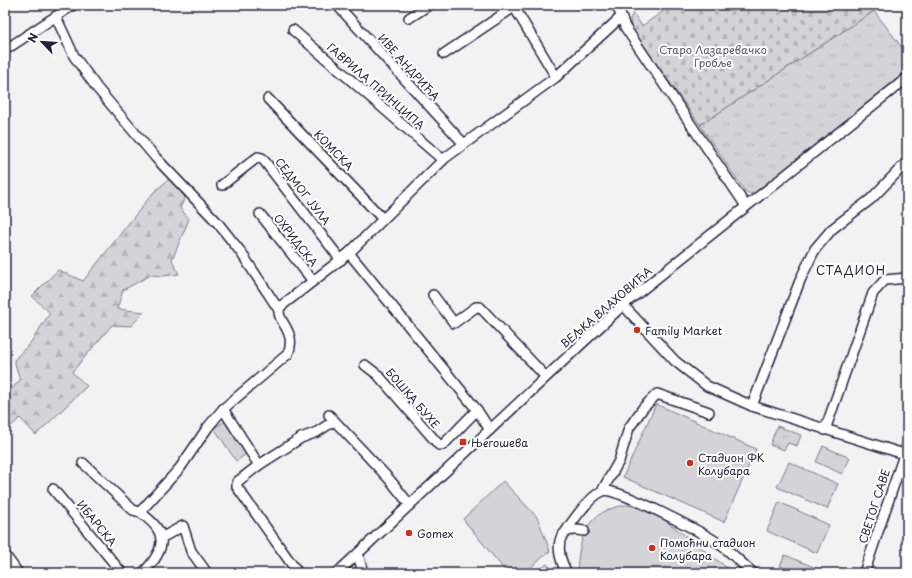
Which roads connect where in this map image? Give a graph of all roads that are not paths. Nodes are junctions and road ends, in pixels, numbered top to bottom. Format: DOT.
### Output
graph roads {
  1 [pos="73,5"];
  2 [pos="337,5"];
  3 [pos="429,5"];
  4 [pos="617,5"];
  5 [pos="514,6"];
  6 [pos="63,9"];
  7 [pos="56,17"];
  8 [pos="621,17"];
  9 [pos="409,18"];
  10 [pos="294,30"];
  11 [pos="5,50"];
  12 [pos="444,54"];
  13 [pos="556,77"];
  14 [pos="907,78"];
  15 [pos="268,98"];
  16 [pos="464,144"];
  17 [pos="443,160"];
  18 [pos="907,162"];
  19 [pos="222,186"];
  20 [pos="746,206"];
  21 [pos="260,214"];
  22 [pos="382,218"];
  23 [pos="349,253"];
  24 [pos="341,260"];
  25 [pos="907,278"];
  26 [pos="313,281"];
  27 [pos="433,295"];
  28 [pos="623,305"];
  29 [pos="279,310"];
  30 [pos="365,365"];
  31 [pos="545,376"];
  32 [pos="752,406"];
  33 [pos="223,409"];
  34 [pos="477,410"];
  35 [pos="709,412"];
  36 [pos="490,430"];
  37 [pos="825,430"];
  38 [pos="906,452"];
  39 [pos="83,463"];
  40 [pos="259,466"];
  41 [pos="53,489"];
  42 [pos="602,491"];
  43 [pos="410,505"];
  44 [pos="140,512"];
  45 [pos="584,531"];
  46 [pos="564,534"];
  47 [pos="161,538"];
  48 [pos="358,554"];
  49 [pos="5,555"];
  50 [pos="18,573"];
  51 [pos="122,573"];
  52 [pos="142,573"];
  53 [pos="207,573"];
  54 [pos="298,573"];
  55 [pos="337,573"];
  56 [pos="364,573"];
  57 [pos="567,573"];
  58 [pos="753,573"];
  59 [pos="864,573"];
  1 -- 6 [label="street"];
  2 -- 16 [label="street, ИВЕ АНДРИЋА"];
  3 -- 9 [label="street"];
  4 -- 8 [label="street"];
  5 -- 12 [label="street"];
  5 -- 13 [label="street"];
  6 -- 7 [label="street"];
  7 -- 11 [label="street"];
  7 -- 29 [label="street"];
  8 -- 13 [label="street"];
  8 -- 20 [label="street"];
  10 -- 17 [label="street, ГАВРИЛА ПРИНЦИПА"];
  13 -- 16 [label="street"];
  14 -- 20 [label="street, ВЕЉКА ВЛАХОВИЋА"];
  15 -- 22 [label="street, КОМСКА"];
  16 -- 17 [label="street"];
  17 -- 22 [label="street"];
  18 -- 32 [label="street"];
  19 -- 24 [label="street, СЕДМОГ ЈУЛА"];
  20 -- 28 [label="street, ВЕЉКА ВЛАХОВИЋА"];
  21 -- 26 [label="street, ОХРИДСКА"];
  22 -- 23 [label="street"];
  23 -- 24 [label="street"];
  23 -- 34 [label="street"];
  24 -- 26 [label="street"];
  25 -- 37 [label="street"];
  26 -- 29 [label="street"];
  27 -- 31 [label="street"];
  28 -- 31 [label="street, ВЕЉКА ВЛАХОВИЋА"];
  28 -- 32 [label="street"];
  29 -- 33 [label="street"];
  30 -- 34 [label="street, БОШКА БУХЕ"];
  31 -- 36 [label="street, ВЕЉКА ВЛАХОВИЋА"];
  32 -- 37 [label="street"];
  33 -- 40 [label="street"];
  33 -- 44 [label="street"];
  34 -- 36 [label="street"];
  35 -- 42 [label="street"];
  36 -- 43 [label="street, ВЕЉКА ВЛАХОВИЋА"];
  37 -- 38 [label="street"];
  38 -- 59 [label="street, СВЕТОГ САВЕ"];
  39 -- 44 [label="street"];
  40 -- 43 [label="street"];
  40 -- 54 [label="street"];
  41 -- 51 [label="street, ИБАРСКА"];
  42 -- 46 [label="street"];
  42 -- 58 [label="street"];
  43 -- 48 [label="street, ВЕЉКА ВЛАХОВИЋА"];
  44 -- 47 [label="street"];
  45 -- 46 [label="street"];
  46 -- 57 [label="street"];
  47 -- 52 [label="street"];
  47 -- 53 [label="street"];
  48 -- 55 [label="street, ВЕЉКА ВЛАХОВИЋА"];
  48 -- 56 [label="street"];
  49 -- 50 [label="street"];
}
